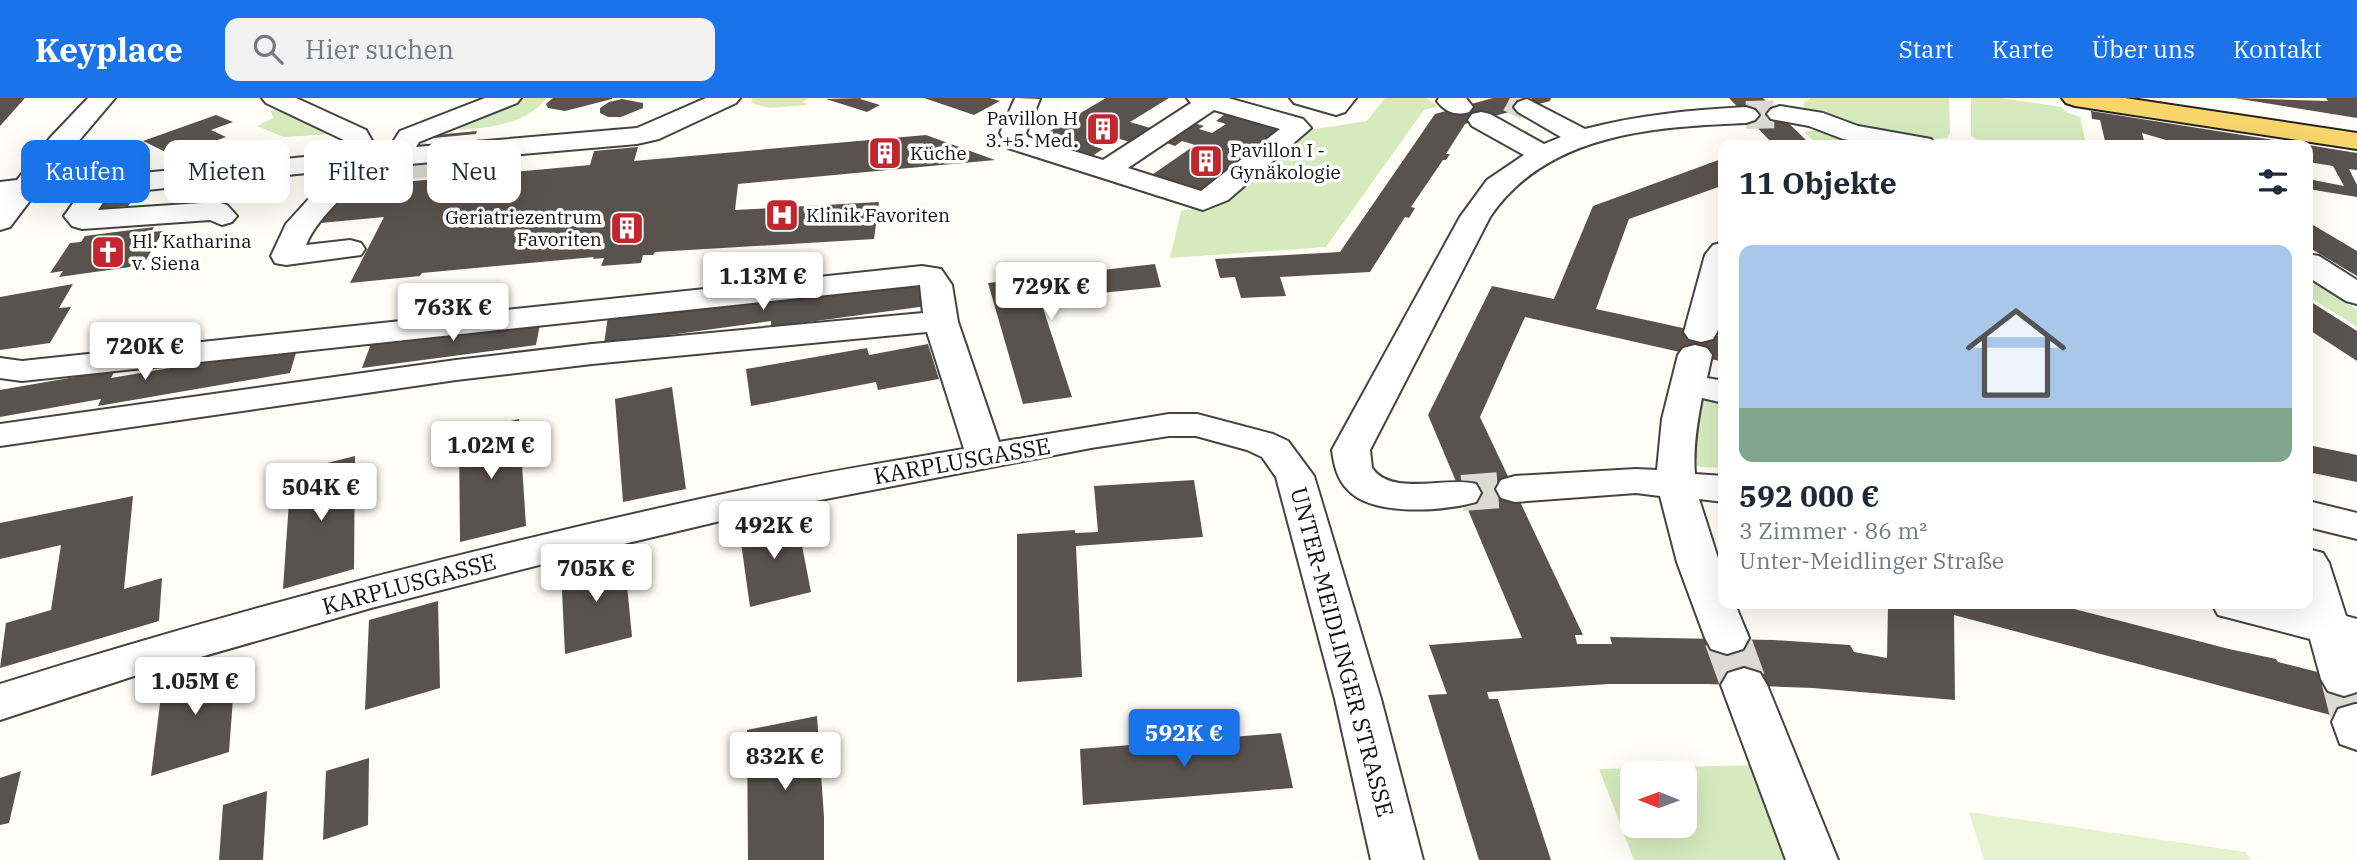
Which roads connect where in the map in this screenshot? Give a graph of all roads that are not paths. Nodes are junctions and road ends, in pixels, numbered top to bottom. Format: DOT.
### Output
graph roads {
  1 [pos="102,98"];
  2 [pos="275,98"];
  3 [pos="508,98"];
  4 [pos="686,98"];
  5 [pos="727,98"];
  6 [pos="1056,98"];
  7 [pos="1303,98"];
  8 [pos="1343,98"];
  9 [pos="2075,98"];
  10 [pos="2165,98"];
  11 [pos="1025,99"];
  12 [pos="1205,100"];
  13 [pos="1527,107"];
  14 [pos="1465,108"];
  15 [pos="1780,114"];
  16 [pos="1746,115"];
  17 [pos="2357,125"];
  18 [pos="1580,137"];
  19 [pos="63,140"];
  20 [pos="354,140"];
  21 [pos="408,140"];
  22 [pos="1893,140"];
  23 [pos="2357,141"];
  24 [pos="413,142"];
  25 [pos="413,153"];
  26 [pos="1542,154"];
  27 [pos="304,162"];
  28 [pos="304,162"];
  29 [pos="1105,171"];
  30 [pos="150,176"];
  31 [pos="150,176"];
  32 [pos="21,190"];
  33 [pos="88,203"];
  34 [pos="322,203"];
  35 [pos="222,216"];
  36 [pos="0,221"];
  37 [pos="350,249"];
  38 [pos="1718,263"];
  39 [pos="2313,266"];
  40 [pos="2357,293"];
  41 [pos="941,321"];
  42 [pos="1694,357"];
  43 [pos="0,368"];
  44 [pos="1718,385"];
  45 [pos="0,435"];
  46 [pos="1275,449"];
  47 [pos="984,456"];
  48 [pos="1678,484"];
  49 [pos="1718,488"];
  50 [pos="1514,489"];
  51 [pos="1462,493"];
  52 [pos="2313,515"];
  53 [pos="2357,526"];
  54 [pos="2313,573"];
  55 [pos="2253,609"];
  56 [pos="2342,631"];
  57 [pos="1727,638"];
  58 [pos="1744,685"];
  59 [pos="0,702"];
  60 [pos="2352,710"];
  61 [pos="1397,860"];
  62 [pos="1812,860"];
  1 -- 19 [label="street"];
  2 -- 20 [label="street"];
  3 -- 21 [label="street"];
  4 -- 24 [label="street"];
  5 -- 25 [label="street"];
  6 -- 11 [label="street"];
  7 -- 8 [label="street"];
  9 -- 23 [label="main road"];
  10 -- 17 [label="main road"];
  11 -- 29 [label="street"];
  12 -- 29 [label="street"];
  12 -- 29 [label="street"];
  13 -- 18 [label="street"];
  14 -- 26 [label="street"];
  15 -- 22 [label="street"];
  16 -- 18 [label="street"];
  18 -- 26 [label="street"];
  26 -- 51 [label="street"];
  27 -- 30 [label="street"];
  28 -- 31 [label="street"];
  32 -- 36 [label="street"];
  33 -- 35 [label="street"];
  34 -- 37 [label="street"];
  38 -- 42 [label="street"];
  39 -- 40 [label="street"];
  41 -- 43 [label="street"];
  41 -- 45 [label="street"];
  41 -- 47 [label="street"];
  42 -- 44 [label="street"];
  42 -- 48 [label="street"];
  46 -- 47 [label="street, KARPLUSGASSE"];
  46 -- 61 [label="street, UNTER-MEIDLINGER STRASSE"];
  47 -- 59 [label="street, KARPLUSGASSE"];
  48 -- 49 [label="street"];
  48 -- 50 [label="street"];
  48 -- 57 [label="street"];
  52 -- 53 [label="street"];
  54 -- 56 [label="street"];
  55 -- 56 [label="street"];
  56 -- 60 [label="street"];
  58 -- 62 [label="street"];
}
